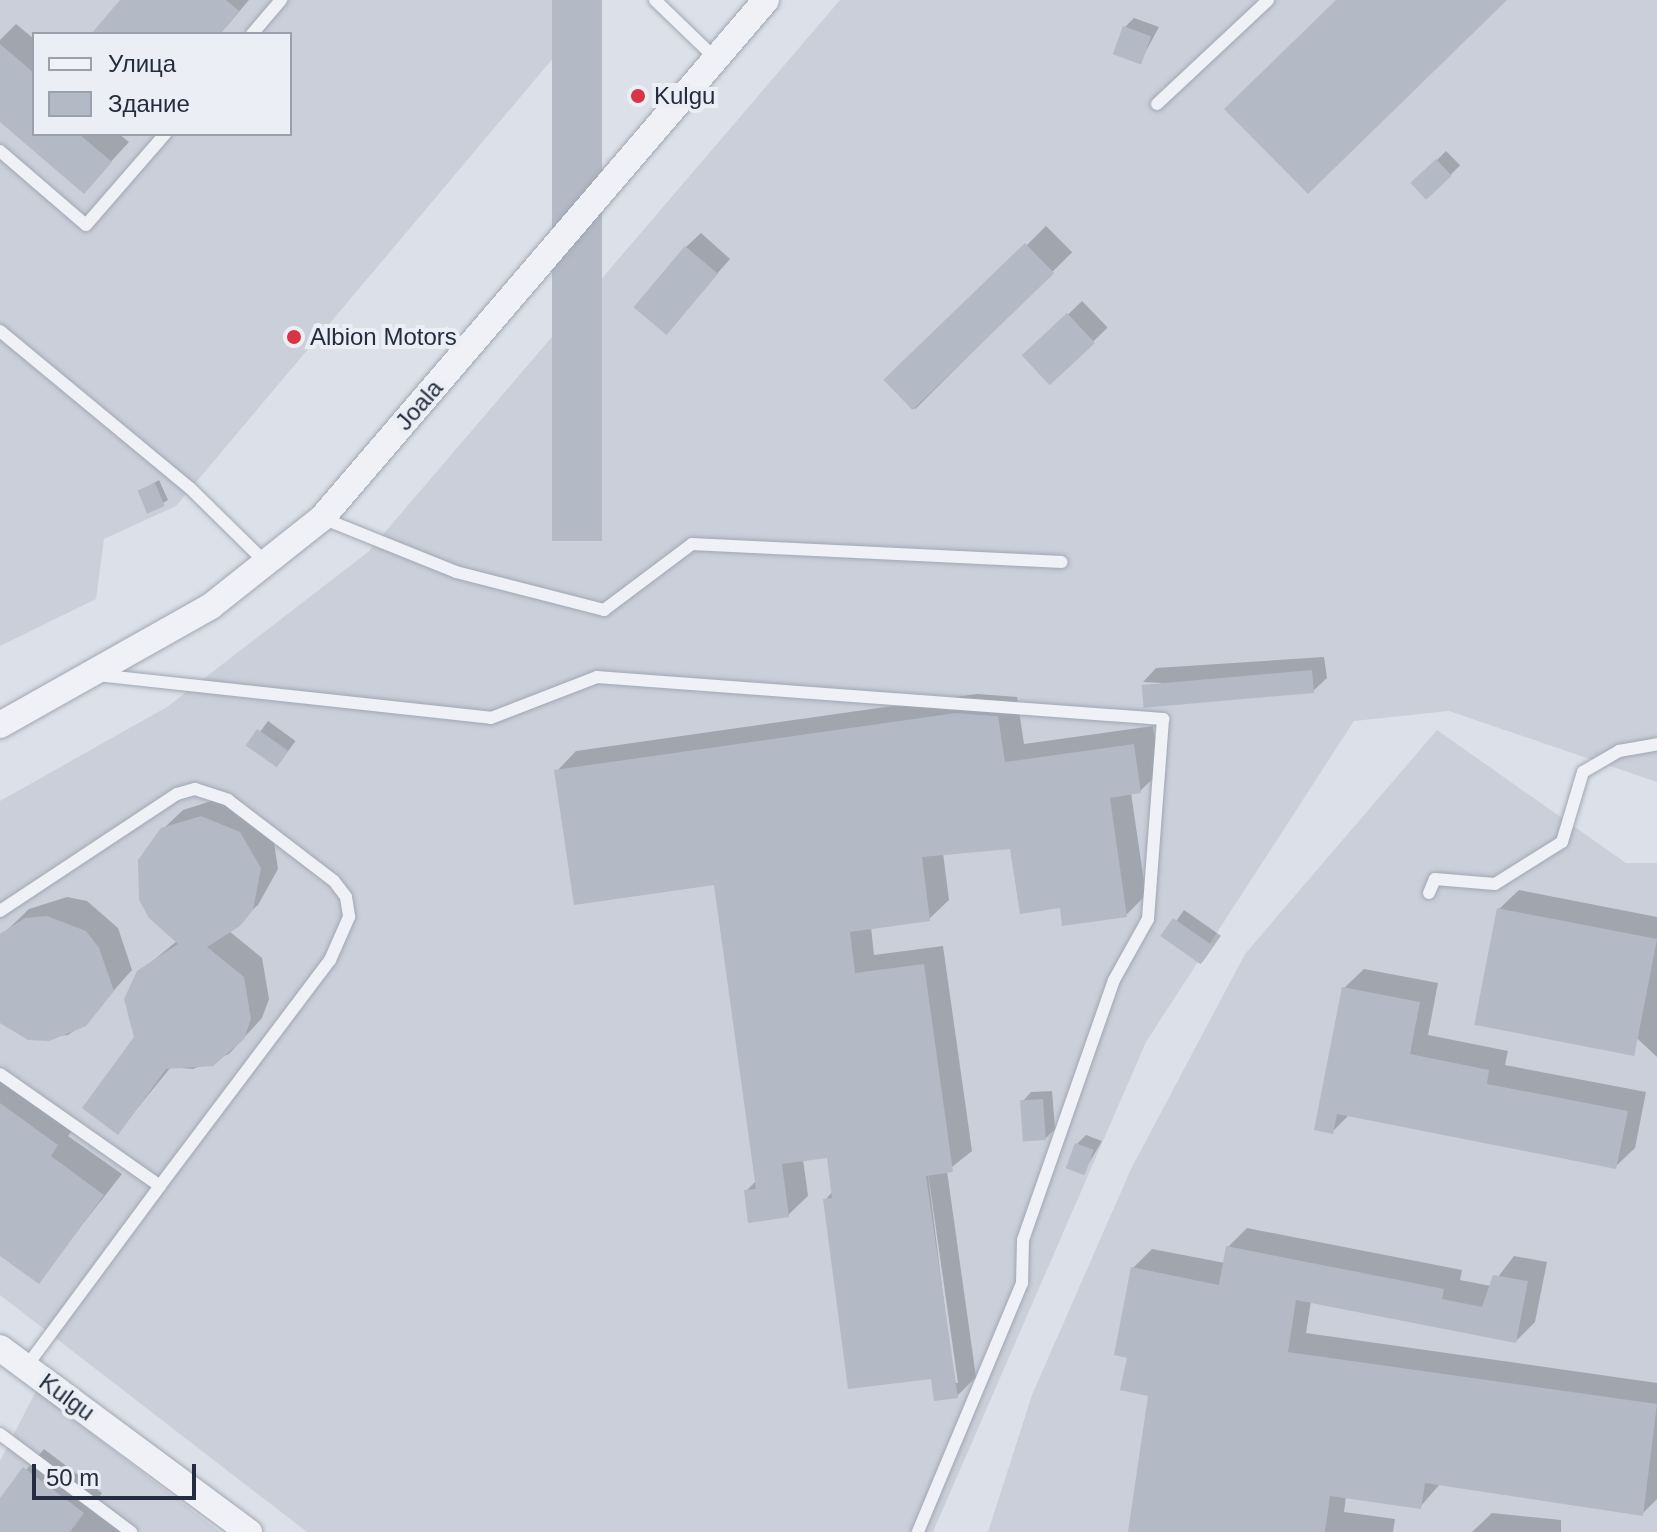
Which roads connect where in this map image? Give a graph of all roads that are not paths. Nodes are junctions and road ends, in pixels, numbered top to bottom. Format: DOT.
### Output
graph roads {
  1 [pos="281,0"];
  2 [pos="655,0"];
  3 [pos="766,0"];
  4 [pos="1268,0"];
  5 [pos="254,32"];
  6 [pos="716,59"];
  7 [pos="1157,104"];
  8 [pos="163,136"];
  9 [pos="0,151"];
  10 [pos="0,331"];
  11 [pos="322,518"];
  12 [pos="1062,562"];
  13 [pos="266,563"];
  14 [pos="92,674"];
  15 [pos="0,725"];
  16 [pos="1657,744"];
  17 [pos="1429,893"];
  18 [pos="0,911"];
  19 [pos="0,1074"];
  20 [pos="160,1186"];
  21 [pos="0,1350"];
  22 [pos="26,1367"];
  23 [pos="0,1434"];
  24 [pos="131,1532"];
  25 [pos="249,1532"];
  26 [pos="918,1532"];
  1 -- 5 [label="lane"];
  2 -- 6 [label="lane"];
  3 -- 6 [label="street, Joala"];
  4 -- 7 [label="lane"];
  6 -- 11 [label="street, Joala"];
  8 -- 9 [label="lane"];
  10 -- 13 [label="lane"];
  11 -- 12 [label="lane"];
  11 -- 13 [label="street, Joala"];
  13 -- 14 [label="street, Joala"];
  14 -- 15 [label="street, Joala"];
  14 -- 26 [label="lane"];
  16 -- 17 [label="lane"];
  18 -- 20 [label="lane"];
  19 -- 20 [label="lane"];
  20 -- 22 [label="lane"];
  21 -- 22 [label="street, Kulgu"];
  22 -- 25 [label="street, Kulgu"];
  23 -- 24 [label="lane"];
}
